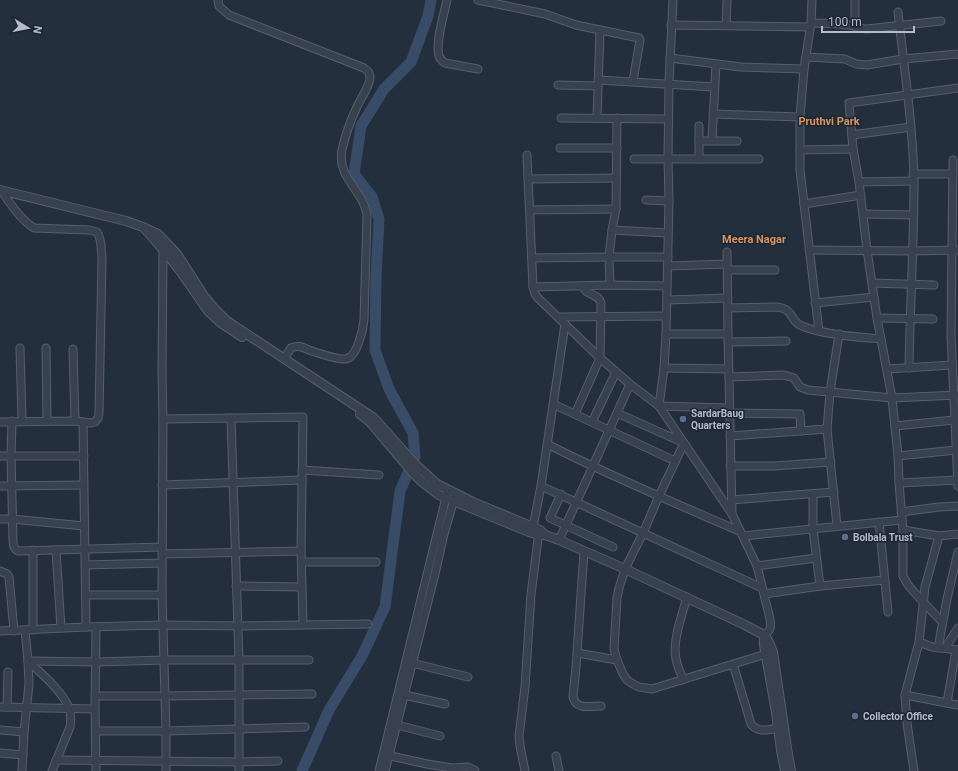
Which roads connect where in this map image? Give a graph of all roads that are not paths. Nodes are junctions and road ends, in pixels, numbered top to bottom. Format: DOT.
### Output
graph roads {
  1 [pos="218,0"];
  2 [pos="447,0"];
  3 [pos="478,0"];
  4 [pos="673,0"];
  5 [pos="727,0"];
  6 [pos="812,0"];
  7 [pos="855,0"];
  8 [pos="898,12"];
  9 [pos="941,21"];
  10 [pos="672,25"];
  11 [pos="726,25"];
  12 [pos="810,25"];
  13 [pos="855,26"];
  14 [pos="900,26"];
  15 [pos="600,30"];
  16 [pos="958,54"];
  17 [pos="806,57"];
  18 [pos="670,58"];
  19 [pos="903,59"];
  20 [pos="716,64"];
  21 [pos="478,69"];
  22 [pos="804,69"];
  23 [pos="633,81"];
  24 [pos="598,83"];
  25 [pos="668,83"];
  26 [pos="558,85"];
  27 [pos="714,87"];
  28 [pos="958,88"];
  29 [pos="907,94"];
  30 [pos="713,114"];
  31 [pos="800,117"];
  32 [pos="561,118"];
  33 [pos="597,118"];
  34 [pos="617,118"];
  35 [pos="668,119"];
  36 [pos="700,126"];
  37 [pos="911,128"];
  38 [pos="852,135"];
  39 [pos="699,141"];
  40 [pos="712,141"];
  41 [pos="737,141"];
  42 [pos="560,148"];
  43 [pos="617,148"];
  44 [pos="853,149"];
  45 [pos="800,150"];
  46 [pos="527,156"];
  47 [pos="634,159"];
  48 [pos="668,159"];
  49 [pos="700,159"];
  50 [pos="759,159"];
  51 [pos="953,160"];
  52 [pos="953,174"];
  53 [pos="616,178"];
  54 [pos="914,178"];
  55 [pos="528,179"];
  56 [pos="859,182"];
  57 [pos="955,189"];
  58 [pos="1,191"];
  59 [pos="861,195"];
  60 [pos="646,200"];
  61 [pos="669,201"];
  62 [pos="804,204"];
  63 [pos="616,209"];
  64 [pos="530,210"];
  65 [pos="863,214"];
  66 [pos="913,215"];
  67 [pos="955,219"];
  68 [pos="143,227"];
  69 [pos="612,230"];
  70 [pos="668,233"];
  71 [pos="163,250"];
  72 [pos="809,250"];
  73 [pos="868,250"];
  74 [pos="955,250"];
  75 [pos="913,251"];
  76 [pos="728,252"];
  77 [pos="609,257"];
  78 [pos="668,257"];
  79 [pos="532,258"];
  80 [pos="668,266"];
  81 [pos="728,267"];
  82 [pos="775,270"];
  83 [pos="872,283"];
  84 [pos="610,285"];
  85 [pos="911,285"];
  86 [pos="581,286"];
  87 [pos="667,286"];
  88 [pos="934,286"];
  89 [pos="534,287"];
  90 [pos="955,293"];
  91 [pos="728,298"];
  92 [pos="874,298"];
  93 [pos="667,300"];
  94 [pos="815,303"];
  95 [pos="728,308"];
  96 [pos="601,316"];
  97 [pos="666,316"];
  98 [pos="558,317"];
  99 [pos="877,318"];
  100 [pos="910,318"];
  101 [pos="933,319"];
  102 [pos="221,320"];
  103 [pos="955,323"];
  104 [pos="565,324"];
  105 [pos="819,331"];
  106 [pos="666,334"];
  107 [pos="839,334"];
  108 [pos="728,338"];
  109 [pos="881,339"];
  110 [pos="786,341"];
  111 [pos="20,348"];
  112 [pos="46,348"];
  113 [pos="73,349"];
  114 [pos="600,358"];
  115 [pos="284,359"];
  116 [pos="952,365"];
  117 [pos="664,368"];
  118 [pos="909,368"];
  119 [pos="728,369"];
  120 [pos="887,369"];
  121 [pos="616,372"];
  122 [pos="729,377"];
  123 [pos="630,384"];
  124 [pos="830,392"];
  125 [pos="956,395"];
  126 [pos="892,398"];
  127 [pos="553,404"];
  128 [pos="659,406"];
  129 [pos="729,410"];
  130 [pos="617,413"];
  131 [pos="575,414"];
  132 [pos="231,418"];
  133 [pos="163,419"];
  134 [pos="954,420"];
  135 [pos="12,421"];
  136 [pos="22,421"];
  137 [pos="47,421"];
  138 [pos="75,421"];
  139 [pos="0,422"];
  140 [pos="83,422"];
  141 [pos="592,422"];
  142 [pos="895,426"];
  143 [pos="380,429"];
  144 [pos="827,429"];
  145 [pos="610,430"];
  146 [pos="801,431"];
  147 [pos="730,436"];
  148 [pos="389,440"];
  149 [pos="684,443"];
  150 [pos="547,444"];
  151 [pos="956,450"];
  152 [pos="0,456"];
  153 [pos="11,456"];
  154 [pos="84,456"];
  155 [pos="898,456"];
  156 [pos="675,461"];
  157 [pos="831,462"];
  158 [pos="594,466"];
  159 [pos="730,466"];
  160 [pos="302,470"];
  161 [pos="379,475"];
  162 [pos="302,480"];
  163 [pos="958,480"];
  164 [pos="233,483"];
  165 [pos="899,483"];
  166 [pos="83,485"];
  167 [pos="162,485"];
  168 [pos="0,486"];
  169 [pos="12,486"];
  170 [pos="541,486"];
  171 [pos="958,486"];
  172 [pos="834,492"];
  173 [pos="561,494"];
  174 [pos="813,494"];
  175 [pos="451,496"];
  176 [pos="659,496"];
  177 [pos="731,500"];
  178 [pos="577,502"];
  179 [pos="958,506"];
  180 [pos="732,514"];
  181 [pos="901,516"];
  182 [pos="0,519"];
  183 [pos="12,519"];
  184 [pos="879,522"];
  185 [pos="84,526"];
  186 [pos="566,526"];
  187 [pos="837,526"];
  188 [pos="813,529"];
  189 [pos="903,530"];
  190 [pos="539,532"];
  191 [pos="643,533"];
  192 [pos="741,533"];
  193 [pos="958,534"];
  194 [pos="939,536"];
  195 [pos="559,540"];
  196 [pos="613,547"];
  197 [pos="84,549"];
  198 [pos="33,550"];
  199 [pos="56,550"];
  200 [pos="162,550"];
  201 [pos="301,550"];
  202 [pos="584,551"];
  203 [pos="236,552"];
  204 [pos="958,552"];
  205 [pos="816,558"];
  206 [pos="302,562"];
  207 [pos="376,562"];
  208 [pos="162,563"];
  209 [pos="85,565"];
  210 [pos="757,566"];
  211 [pos="625,569"];
  212 [pos="0,571"];
  213 [pos="885,580"];
  214 [pos="954,585"];
  215 [pos="236,586"];
  216 [pos="820,586"];
  217 [pos="302,587"];
  218 [pos="763,591"];
  219 [pos="86,594"];
  220 [pos="162,595"];
  221 [pos="687,597"];
  222 [pos="924,603"];
  223 [pos="888,612"];
  224 [pos="942,622"];
  225 [pos="368,624"];
  226 [pos="162,625"];
  227 [pos="303,625"];
  228 [pos="238,626"];
  229 [pos="86,627"];
  230 [pos="96,627"];
  231 [pos="61,628"];
  232 [pos="958,628"];
  233 [pos="25,630"];
  234 [pos="33,630"];
  235 [pos="0,631"];
  236 [pos="14,631"];
  237 [pos="764,635"];
  238 [pos="919,642"];
  239 [pos="941,648"];
  240 [pos="957,650"];
  241 [pos="577,653"];
  242 [pos="766,654"];
  243 [pos="164,660"];
  244 [pos="239,660"];
  245 [pos="309,660"];
  246 [pos="617,660"];
  247 [pos="28,661"];
  248 [pos="96,662"];
  249 [pos="409,663"];
  250 [pos="733,664"];
  251 [pos="8,672"];
  252 [pos="955,676"];
  253 [pos="468,677"];
  254 [pos="683,680"];
  255 [pos="312,694"];
  256 [pos="401,694"];
  257 [pos="238,695"];
  258 [pos="905,695"];
  259 [pos="95,696"];
  260 [pos="165,696"];
  261 [pos="947,703"];
  262 [pos="445,704"];
  263 [pos="958,705"];
  264 [pos="600,706"];
  265 [pos="4,707"];
  266 [pos="27,707"];
  267 [pos="69,708"];
  268 [pos="95,709"];
  269 [pos="394,724"];
  270 [pos="305,727"];
  271 [pos="778,728"];
  272 [pos="238,729"];
  273 [pos="0,730"];
  274 [pos="96,731"];
  275 [pos="166,731"];
  276 [pos="24,732"];
  277 [pos="440,736"];
  278 [pos="0,754"];
  279 [pos="386,755"];
  280 [pos="23,756"];
  281 [pos="556,756"];
  282 [pos="56,760"];
  283 [pos="96,761"];
  284 [pos="166,762"];
  285 [pos="239,762"];
  286 [pos="278,762"];
  287 [pos="22,771"];
  288 [pos="52,771"];
  289 [pos="96,771"];
  290 [pos="166,771"];
  291 [pos="239,771"];
  292 [pos="379,771"];
  293 [pos="385,771"];
  294 [pos="475,771"];
  295 [pos="525,771"];
  296 [pos="559,771"];
  297 [pos="785,771"];
  298 [pos="792,771"];
  299 [pos="914,771"];
  1 -- 115 [label="street"];
  2 -- 21 [label="street"];
  3 -- 15 [label="street"];
  4 -- 10 [label="street"];
  5 -- 11 [label="street"];
  6 -- 12 [label="street"];
  7 -- 13 [label="street"];
  8 -- 14 [label="street"];
  9 -- 14 [label="street"];
  10 -- 11 [label="street"];
  10 -- 18 [label="street"];
  11 -- 12 [label="street"];
  12 -- 13 [label="street"];
  12 -- 17 [label="street"];
  13 -- 14 [label="street"];
  14 -- 19 [label="street"];
  15 -- 23 [label="street"];
  15 -- 24 [label="street"];
  16 -- 19 [label="street"];
  17 -- 19 [label="street"];
  17 -- 22 [label="street"];
  18 -- 20 [label="street"];
  18 -- 25 [label="street"];
  19 -- 29 [label="street"];
  20 -- 22 [label="street"];
  20 -- 27 [label="street"];
  22 -- 31 [label="street"];
  23 -- 24 [label="street"];
  23 -- 25 [label="street"];
  24 -- 26 [label="street"];
  24 -- 33 [label="street"];
  25 -- 27 [label="street"];
  25 -- 35 [label="street"];
  27 -- 30 [label="street"];
  28 -- 29 [label="street"];
  29 -- 37 [label="street"];
  29 -- 38 [label="street"];
  30 -- 31 [label="street"];
  30 -- 40 [label="street"];
  31 -- 45 [label="street"];
  32 -- 33 [label="street"];
  33 -- 34 [label="street"];
  34 -- 35 [label="street"];
  34 -- 43 [label="street"];
  35 -- 48 [label="street"];
  36 -- 39 [label="street"];
  37 -- 38 [label="street"];
  37 -- 54 [label="street"];
  38 -- 44 [label="street"];
  39 -- 40 [label="street"];
  39 -- 49 [label="street"];
  40 -- 41 [label="street"];
  42 -- 43 [label="street"];
  43 -- 53 [label="street"];
  44 -- 45 [label="street"];
  44 -- 56 [label="street"];
  45 -- 62 [label="street"];
  46 -- 55 [label="street"];
  47 -- 48 [label="street"];
  48 -- 49 [label="street"];
  48 -- 61 [label="street"];
  49 -- 50 [label="street"];
  51 -- 52 [label="street"];
  52 -- 54 [label="street"];
  52 -- 57 [label="street"];
  53 -- 55 [label="street"];
  53 -- 63 [label="street"];
  54 -- 56 [label="street"];
  54 -- 66 [label="street"];
  55 -- 64 [label="street"];
  56 -- 59 [label="street"];
  57 -- 67 [label="street"];
  58 -- 68 [label="street"];
  58 -- 140 [label="street"];
  59 -- 62 [label="street"];
  59 -- 65 [label="street"];
  60 -- 61 [label="street"];
  61 -- 70 [label="street"];
  62 -- 72 [label="street"];
  63 -- 64 [label="street"];
  63 -- 69 [label="street"];
  64 -- 79 [label="street"];
  65 -- 66 [label="street"];
  65 -- 73 [label="street"];
  66 -- 75 [label="street"];
  67 -- 74 [label="street"];
  68 -- 71 [label="street"];
  68 -- 102 [label="street"];
  69 -- 70 [label="street"];
  69 -- 77 [label="street"];
  70 -- 78 [label="street"];
  71 -- 102 [label="street"];
  71 -- 133 [label="street"];
  72 -- 73 [label="street"];
  72 -- 94 [label="street"];
  73 -- 75 [label="street"];
  73 -- 83 [label="street"];
  74 -- 75 [label="street"];
  74 -- 90 [label="street"];
  75 -- 85 [label="street"];
  76 -- 81 [label="street"];
  77 -- 78 [label="street"];
  77 -- 79 [label="street"];
  77 -- 84 [label="street"];
  78 -- 80 [label="street"];
  79 -- 89 [label="street"];
  80 -- 81 [label="street"];
  80 -- 87 [label="street"];
  81 -- 82 [label="street"];
  81 -- 91 [label="street"];
  83 -- 85 [label="street"];
  83 -- 92 [label="street"];
  84 -- 86 [label="street"];
  84 -- 87 [label="street"];
  85 -- 88 [label="street"];
  85 -- 100 [label="street"];
  86 -- 89 [label="street"];
  86 -- 96 [label="street"];
  87 -- 93 [label="street"];
  89 -- 98 [label="street"];
  90 -- 103 [label="street"];
  91 -- 93 [label="street"];
  91 -- 95 [label="street"];
  92 -- 94 [label="street"];
  92 -- 99 [label="street"];
  93 -- 97 [label="street"];
  94 -- 105 [label="street"];
  95 -- 105 [label="street"];
  95 -- 108 [label="street"];
  96 -- 97 [label="street"];
  96 -- 98 [label="street"];
  96 -- 114 [label="street"];
  97 -- 106 [label="street"];
  98 -- 104 [label="street"];
  99 -- 100 [label="street"];
  99 -- 109 [label="street"];
  100 -- 101 [label="street"];
  100 -- 118 [label="street"];
  102 -- 115 [label="street"];
  102 -- 143 [label="street"];
  103 -- 116 [label="street"];
  104 -- 114 [label="street"];
  104 -- 127 [label="street"];
  105 -- 107 [label="street"];
  106 -- 108 [label="street"];
  106 -- 117 [label="street"];
  107 -- 109 [label="street"];
  107 -- 124 [label="street"];
  108 -- 110 [label="street"];
  108 -- 119 [label="street"];
  109 -- 120 [label="street"];
  111 -- 136 [label="street"];
  112 -- 137 [label="street"];
  113 -- 138 [label="street"];
  114 -- 121 [label="street"];
  114 -- 131 [label="street"];
  115 -- 143 [label="street"];
  116 -- 118 [label="street"];
  116 -- 125 [label="street"];
  117 -- 119 [label="street"];
  117 -- 128 [label="street"];
  118 -- 120 [label="street"];
  119 -- 122 [label="street"];
  120 -- 126 [label="street"];
  121 -- 123 [label="street"];
  121 -- 141 [label="street"];
  122 -- 124 [label="street"];
  122 -- 129 [label="street"];
  123 -- 128 [label="street"];
  123 -- 130 [label="street"];
  124 -- 126 [label="street"];
  124 -- 144 [label="street"];
  125 -- 126 [label="street"];
  125 -- 134 [label="street"];
  126 -- 142 [label="street"];
  127 -- 131 [label="street"];
  127 -- 150 [label="street"];
  128 -- 129 [label="street"];
  128 -- 149 [label="street"];
  129 -- 146 [label="street"];
  129 -- 147 [label="street"];
  130 -- 145 [label="street"];
  130 -- 149 [label="street"];
  131 -- 141 [label="street"];
  132 -- 133 [label="street"];
  132 -- 160 [label="street"];
  132 -- 164 [label="street"];
  133 -- 167 [label="street"];
  134 -- 142 [label="street"];
  134 -- 151 [label="street"];
  135 -- 136 [label="street"];
  135 -- 139 [label="street"];
  135 -- 153 [label="street"];
  136 -- 137 [label="street"];
  137 -- 138 [label="street"];
  138 -- 140 [label="street"];
  140 -- 154 [label="street"];
  141 -- 145 [label="street"];
  142 -- 155 [label="street"];
  143 -- 148 [label="street"];
  144 -- 146 [label="street"];
  144 -- 157 [label="street"];
  145 -- 156 [label="street"];
  145 -- 158 [label="street"];
  146 -- 147 [label="street"];
  147 -- 159 [label="street"];
  148 -- 175 [label="street"];
  148 -- 175 [label="street"];
  149 -- 156 [label="street"];
  149 -- 180 [label="street"];
  150 -- 158 [label="street"];
  150 -- 170 [label="street"];
  151 -- 155 [label="street"];
  151 -- 163 [label="street"];
  152 -- 153 [label="street"];
  153 -- 154 [label="street"];
  153 -- 169 [label="street"];
  154 -- 166 [label="street"];
  155 -- 165 [label="street"];
  156 -- 176 [label="street"];
  157 -- 159 [label="street"];
  157 -- 172 [label="street"];
  158 -- 176 [label="street"];
  158 -- 178 [label="street"];
  159 -- 177 [label="street"];
  160 -- 161 [label="street"];
  160 -- 162 [label="street"];
  162 -- 164 [label="street"];
  162 -- 201 [label="street"];
  163 -- 165 [label="street"];
  163 -- 171 [label="street"];
  164 -- 167 [label="street"];
  164 -- 203 [label="street"];
  165 -- 181 [label="street"];
  166 -- 169 [label="street"];
  166 -- 185 [label="street"];
  167 -- 200 [label="street"];
  168 -- 169 [label="street"];
  169 -- 183 [label="street"];
  170 -- 173 [label="street"];
  170 -- 190 [label="street"];
  172 -- 174 [label="street"];
  172 -- 187 [label="street"];
  173 -- 178 [label="street"];
  173 -- 186 [label="street"];
  174 -- 177 [label="street"];
  174 -- 188 [label="street"];
  175 -- 190 [label="street"];
  175 -- 249 [label="street"];
  176 -- 191 [label="street"];
  176 -- 192 [label="street"];
  177 -- 180 [label="street"];
  178 -- 186 [label="street"];
  178 -- 191 [label="street"];
  179 -- 181 [label="street"];
  180 -- 192 [label="street"];
  181 -- 184 [label="street"];
  181 -- 189 [label="street"];
  182 -- 183 [label="street"];
  183 -- 185 [label="street"];
  183 -- 198 [label="street"];
  184 -- 187 [label="street"];
  184 -- 213 [label="street"];
  185 -- 197 [label="street"];
  186 -- 195 [label="street"];
  186 -- 196 [label="street"];
  187 -- 188 [label="street"];
  188 -- 192 [label="street"];
  188 -- 205 [label="street"];
  189 -- 194 [label="street"];
  189 -- 222 [label="street"];
  190 -- 195 [label="street"];
  190 -- 295 [label="street"];
  191 -- 211 [label="street"];
  191 -- 218 [label="street"];
  192 -- 210 [label="street"];
  193 -- 194 [label="street"];
  194 -- 222 [label="street"];
  195 -- 202 [label="street"];
  197 -- 199 [label="street"];
  197 -- 200 [label="street"];
  197 -- 209 [label="street"];
  198 -- 199 [label="street"];
  198 -- 234 [label="street"];
  199 -- 231 [label="street"];
  200 -- 203 [label="street"];
  200 -- 208 [label="street"];
  201 -- 203 [label="street"];
  201 -- 206 [label="street"];
  202 -- 211 [label="street"];
  202 -- 241 [label="street"];
  203 -- 215 [label="street"];
  204 -- 214 [label="street"];
  205 -- 210 [label="street"];
  205 -- 216 [label="street"];
  206 -- 207 [label="street"];
  206 -- 217 [label="street"];
  208 -- 209 [label="street"];
  208 -- 220 [label="street"];
  209 -- 219 [label="street"];
  210 -- 218 [label="street"];
  211 -- 221 [label="street"];
  211 -- 246 [label="street"];
  212 -- 236 [label="street"];
  213 -- 216 [label="street"];
  213 -- 223 [label="street"];
  214 -- 224 [label="street"];
  215 -- 217 [label="street"];
  215 -- 228 [label="street"];
  216 -- 218 [label="street"];
  217 -- 227 [label="street"];
  218 -- 237 [label="street"];
  219 -- 220 [label="street"];
  219 -- 229 [label="street"];
  220 -- 226 [label="street"];
  221 -- 237 [label="street"];
  221 -- 254 [label="street"];
  222 -- 224 [label="street"];
  222 -- 238 [label="street"];
  224 -- 239 [label="street"];
  225 -- 227 [label="street"];
  226 -- 228 [label="street"];
  226 -- 230 [label="street"];
  226 -- 243 [label="street"];
  227 -- 228 [label="street"];
  228 -- 244 [label="street"];
  229 -- 230 [label="street"];
  229 -- 231 [label="street"];
  230 -- 248 [label="street"];
  231 -- 234 [label="street"];
  232 -- 239 [label="street"];
  233 -- 234 [label="street"];
  233 -- 236 [label="street"];
  233 -- 247 [label="street"];
  235 -- 236 [label="street"];
  237 -- 242 [label="street"];
  237 -- 298 [label="street"];
  238 -- 239 [label="street"];
  238 -- 258 [label="street"];
  239 -- 240 [label="street"];
  240 -- 252 [label="street"];
  241 -- 246 [label="street"];
  241 -- 264 [label="street"];
  242 -- 250 [label="street"];
  242 -- 271 [label="street"];
  243 -- 244 [label="street"];
  243 -- 248 [label="street"];
  243 -- 260 [label="street"];
  244 -- 245 [label="street"];
  244 -- 257 [label="street"];
  246 -- 254 [label="street"];
  247 -- 248 [label="street"];
  247 -- 266 [label="street"];
  247 -- 267 [label="street"];
  248 -- 259 [label="street"];
  249 -- 253 [label="street"];
  249 -- 256 [label="street"];
  250 -- 254 [label="street"];
  250 -- 271 [label="street"];
  251 -- 265 [label="street"];
  252 -- 261 [label="street"];
  255 -- 257 [label="street"];
  256 -- 262 [label="street"];
  256 -- 269 [label="street"];
  257 -- 260 [label="street"];
  257 -- 272 [label="street"];
  258 -- 261 [label="street"];
  258 -- 299 [label="street"];
  259 -- 260 [label="street"];
  259 -- 268 [label="street"];
  260 -- 275 [label="street"];
  261 -- 263 [label="street"];
  265 -- 266 [label="street"];
  266 -- 267 [label="street"];
  266 -- 276 [label="street"];
  267 -- 268 [label="street"];
  267 -- 282 [label="street"];
  268 -- 274 [label="street"];
  269 -- 277 [label="street"];
  269 -- 279 [label="street"];
  270 -- 272 [label="street"];
  271 -- 297 [label="street"];
  272 -- 275 [label="street"];
  272 -- 285 [label="street"];
  273 -- 276 [label="street"];
  274 -- 275 [label="street"];
  274 -- 283 [label="street"];
  275 -- 284 [label="street"];
  276 -- 280 [label="street"];
  278 -- 280 [label="street"];
  279 -- 292 [label="street"];
  279 -- 293 [label="street"];
  279 -- 294 [label="street"];
  280 -- 287 [label="street"];
  281 -- 296 [label="street"];
  282 -- 283 [label="street"];
  282 -- 288 [label="street"];
  283 -- 284 [label="street"];
  283 -- 289 [label="street"];
  284 -- 285 [label="street"];
  284 -- 290 [label="street"];
  285 -- 286 [label="street"];
  285 -- 291 [label="street"];
}
